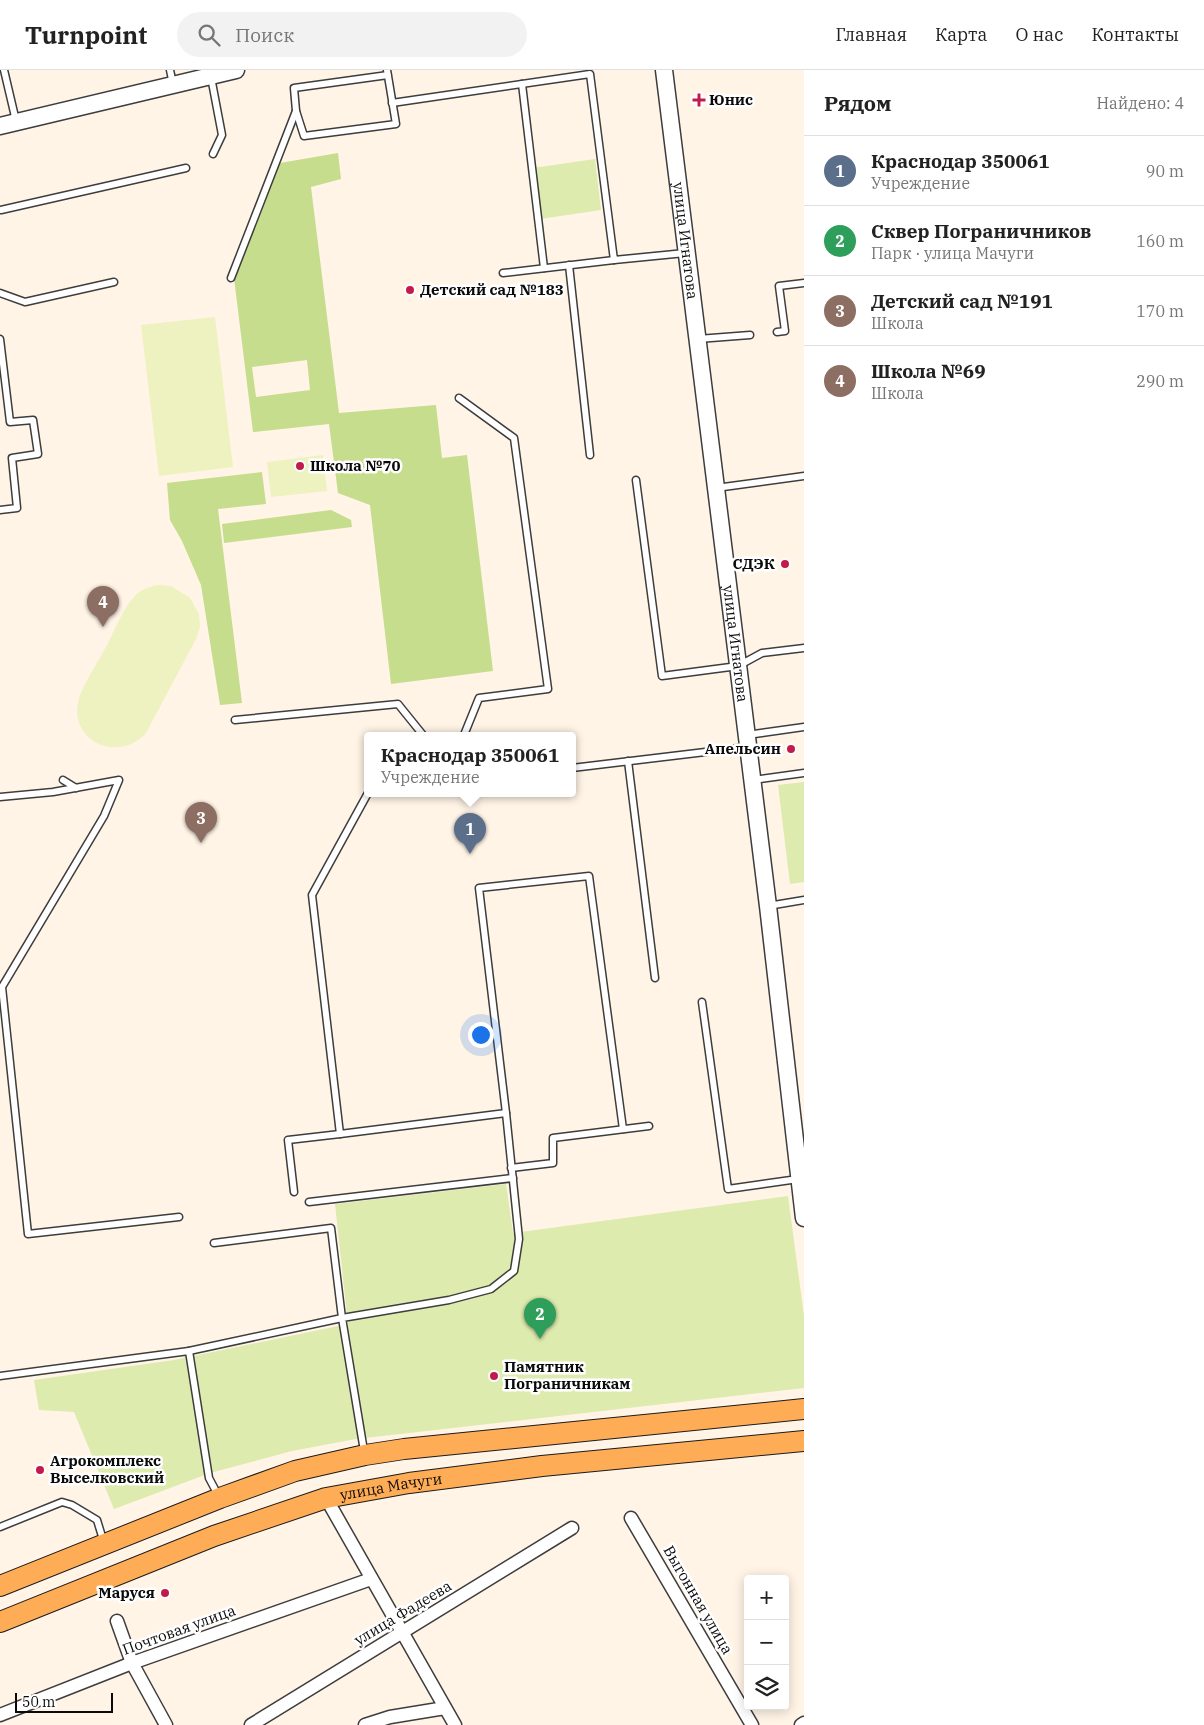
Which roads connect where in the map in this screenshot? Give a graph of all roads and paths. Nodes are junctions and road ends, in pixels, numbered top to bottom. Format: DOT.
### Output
graph roads {
  1 [pos="4,70"];
  2 [pos="236,70"];
  3 [pos="664,70"];
  4 [pos="388,73"];
  5 [pos="210,76"];
  6 [pos="172,78"];
  7 [pos="522,84"];
  8 [pos="392,103"];
  9 [pos="296,111"];
  10 [pos="16,123"];
  11 [pos="0,126"];
  12 [pos="214,154"];
  13 [pos="186,168"];
  14 [pos="0,209"];
  15 [pos="686,252"];
  16 [pos="614,260"];
  17 [pos="569,265"];
  18 [pos="544,268"];
  19 [pos="503,273"];
  20 [pos="231,278"];
  21 [pos="114,282"];
  22 [pos="804,283"];
  23 [pos="0,293"];
  24 [pos="777,332"];
  25 [pos="750,335"];
  26 [pos="0,339"];
  27 [pos="697,340"];
  28 [pos="459,398"];
  29 [pos="590,455"];
  30 [pos="804,476"];
  31 [pos="636,480"];
  32 [pos="716,488"];
  33 [pos="0,510"];
  34 [pos="804,648"];
  35 [pos="738,666"];
  36 [pos="234,720"];
  37 [pos="804,727"];
  38 [pos="421,732"];
  39 [pos="465,732"];
  40 [pos="747,741"];
  41 [pos="628,761"];
  42 [pos="576,768"];
  43 [pos="804,773"];
  44 [pos="63,780"];
  45 [pos="752,780"];
  46 [pos="76,788"];
  47 [pos="0,797"];
  48 [pos="366,797"];
  49 [pos="804,900"];
  50 [pos="768,906"];
  51 [pos="655,978"];
  52 [pos="702,1002"];
  53 [pos="506,1113"];
  54 [pos="649,1126"];
  55 [pos="623,1129"];
  56 [pos="340,1134"];
  57 [pos="511,1168"];
  58 [pos="513,1178"];
  59 [pos="799,1179"];
  60 [pos="294,1192"];
  61 [pos="309,1202"];
  62 [pos="179,1217"];
  63 [pos="804,1218"];
  64 [pos="214,1244"];
  65 [pos="342,1318"];
  66 [pos="189,1351"];
  67 [pos="0,1376"];
  68 [pos="804,1409"];
  69 [pos="804,1441"];
  70 [pos="365,1455"];
  71 [pos="220,1498"];
  72 [pos="326,1498"];
  73 [pos="631,1518"];
  74 [pos="0,1528"];
  75 [pos="572,1528"];
  76 [pos="104,1544"];
  77 [pos="371,1579"];
  78 [pos="0,1586"];
  79 [pos="0,1622"];
  80 [pos="117,1622"];
  81 [pos="402,1632"];
  82 [pos="132,1663"];
  83 [pos="445,1708"];
  84 [pos="0,1715"];
  85 [pos="166,1725"];
  86 [pos="251,1725"];
  87 [pos="364,1725"];
  88 [pos="455,1725"];
  89 [pos="752,1725"];
  1 -- 10 [label="lane"];
  2 -- 5 [label="street"];
  3 -- 15 [label="street, улица Игнатова"];
  4 -- 8 [label="lane"];
  4 -- 9 [label="lane"];
  5 -- 6 [label="street"];
  5 -- 12 [label="lane"];
  6 -- 10 [label="street"];
  7 -- 8 [label="lane"];
  7 -- 16 [label="lane"];
  7 -- 18 [label="lane"];
  8 -- 9 [label="lane"];
  9 -- 20 [label="lane"];
  10 -- 11 [label="street"];
  13 -- 14 [label="lane"];
  15 -- 16 [label="lane"];
  15 -- 27 [label="street, улица Игнатова"];
  16 -- 17 [label="lane"];
  17 -- 18 [label="lane"];
  17 -- 29 [label="lane"];
  18 -- 19 [label="lane"];
  21 -- 23 [label="lane"];
  22 -- 24 [label="lane"];
  25 -- 27 [label="lane"];
  26 -- 33 [label="lane"];
  27 -- 32 [label="street, улица Игнатова"];
  28 -- 39 [label="lane"];
  30 -- 32 [label="lane"];
  31 -- 35 [label="lane"];
  32 -- 35 [label="street, улица Игнатова"];
  34 -- 35 [label="lane"];
  35 -- 40 [label="street, улица Игнатова"];
  36 -- 38 [label="lane"];
  37 -- 40 [label="lane"];
  40 -- 41 [label="lane"];
  40 -- 45 [label="street, улица Игнатова"];
  41 -- 42 [label="lane"];
  41 -- 51 [label="lane"];
  43 -- 45 [label="lane"];
  44 -- 46 [label="lane"];
  45 -- 50 [label="street, улица Игнатова"];
  46 -- 47 [label="lane"];
  46 -- 62 [label="lane"];
  48 -- 56 [label="lane"];
  49 -- 50 [label="lane"];
  50 -- 59 [label="street, улица Игнатова"];
  52 -- 59 [label="lane"];
  53 -- 55 [label="lane"];
  53 -- 56 [label="lane"];
  53 -- 57 [label="lane"];
  54 -- 55 [label="lane"];
  55 -- 57 [label="lane"];
  56 -- 60 [label="lane"];
  57 -- 58 [label="lane"];
  58 -- 61 [label="lane"];
  58 -- 65 [label="lane"];
  59 -- 63 [label="street, улица Игнатова"];
  64 -- 65 [label="lane"];
  65 -- 66 [label="lane"];
  65 -- 70 [label="lane"];
  66 -- 67 [label="lane"];
  66 -- 71 [label="lane"];
  68 -- 70 [label="main road"];
  69 -- 72 [label="main road, улица Мачуги"];
  70 -- 71 [label="main road"];
  71 -- 76 [label="main road"];
  72 -- 77 [label="street"];
  72 -- 79 [label="main road, улица Мачуги"];
  73 -- 89 [label="street, Выгонная улица"];
  74 -- 76 [label="lane"];
  75 -- 81 [label="street, улица Фадеева"];
  76 -- 78 [label="main road"];
  77 -- 81 [label="street"];
  77 -- 82 [label="street, Почтовая улица"];
  80 -- 82 [label="street"];
  81 -- 83 [label="street"];
  81 -- 86 [label="street, улица Фадеева"];
  82 -- 84 [label="street, Почтовая улица"];
  82 -- 85 [label="street"];
  83 -- 87 [label="street"];
  83 -- 88 [label="street"];
}
